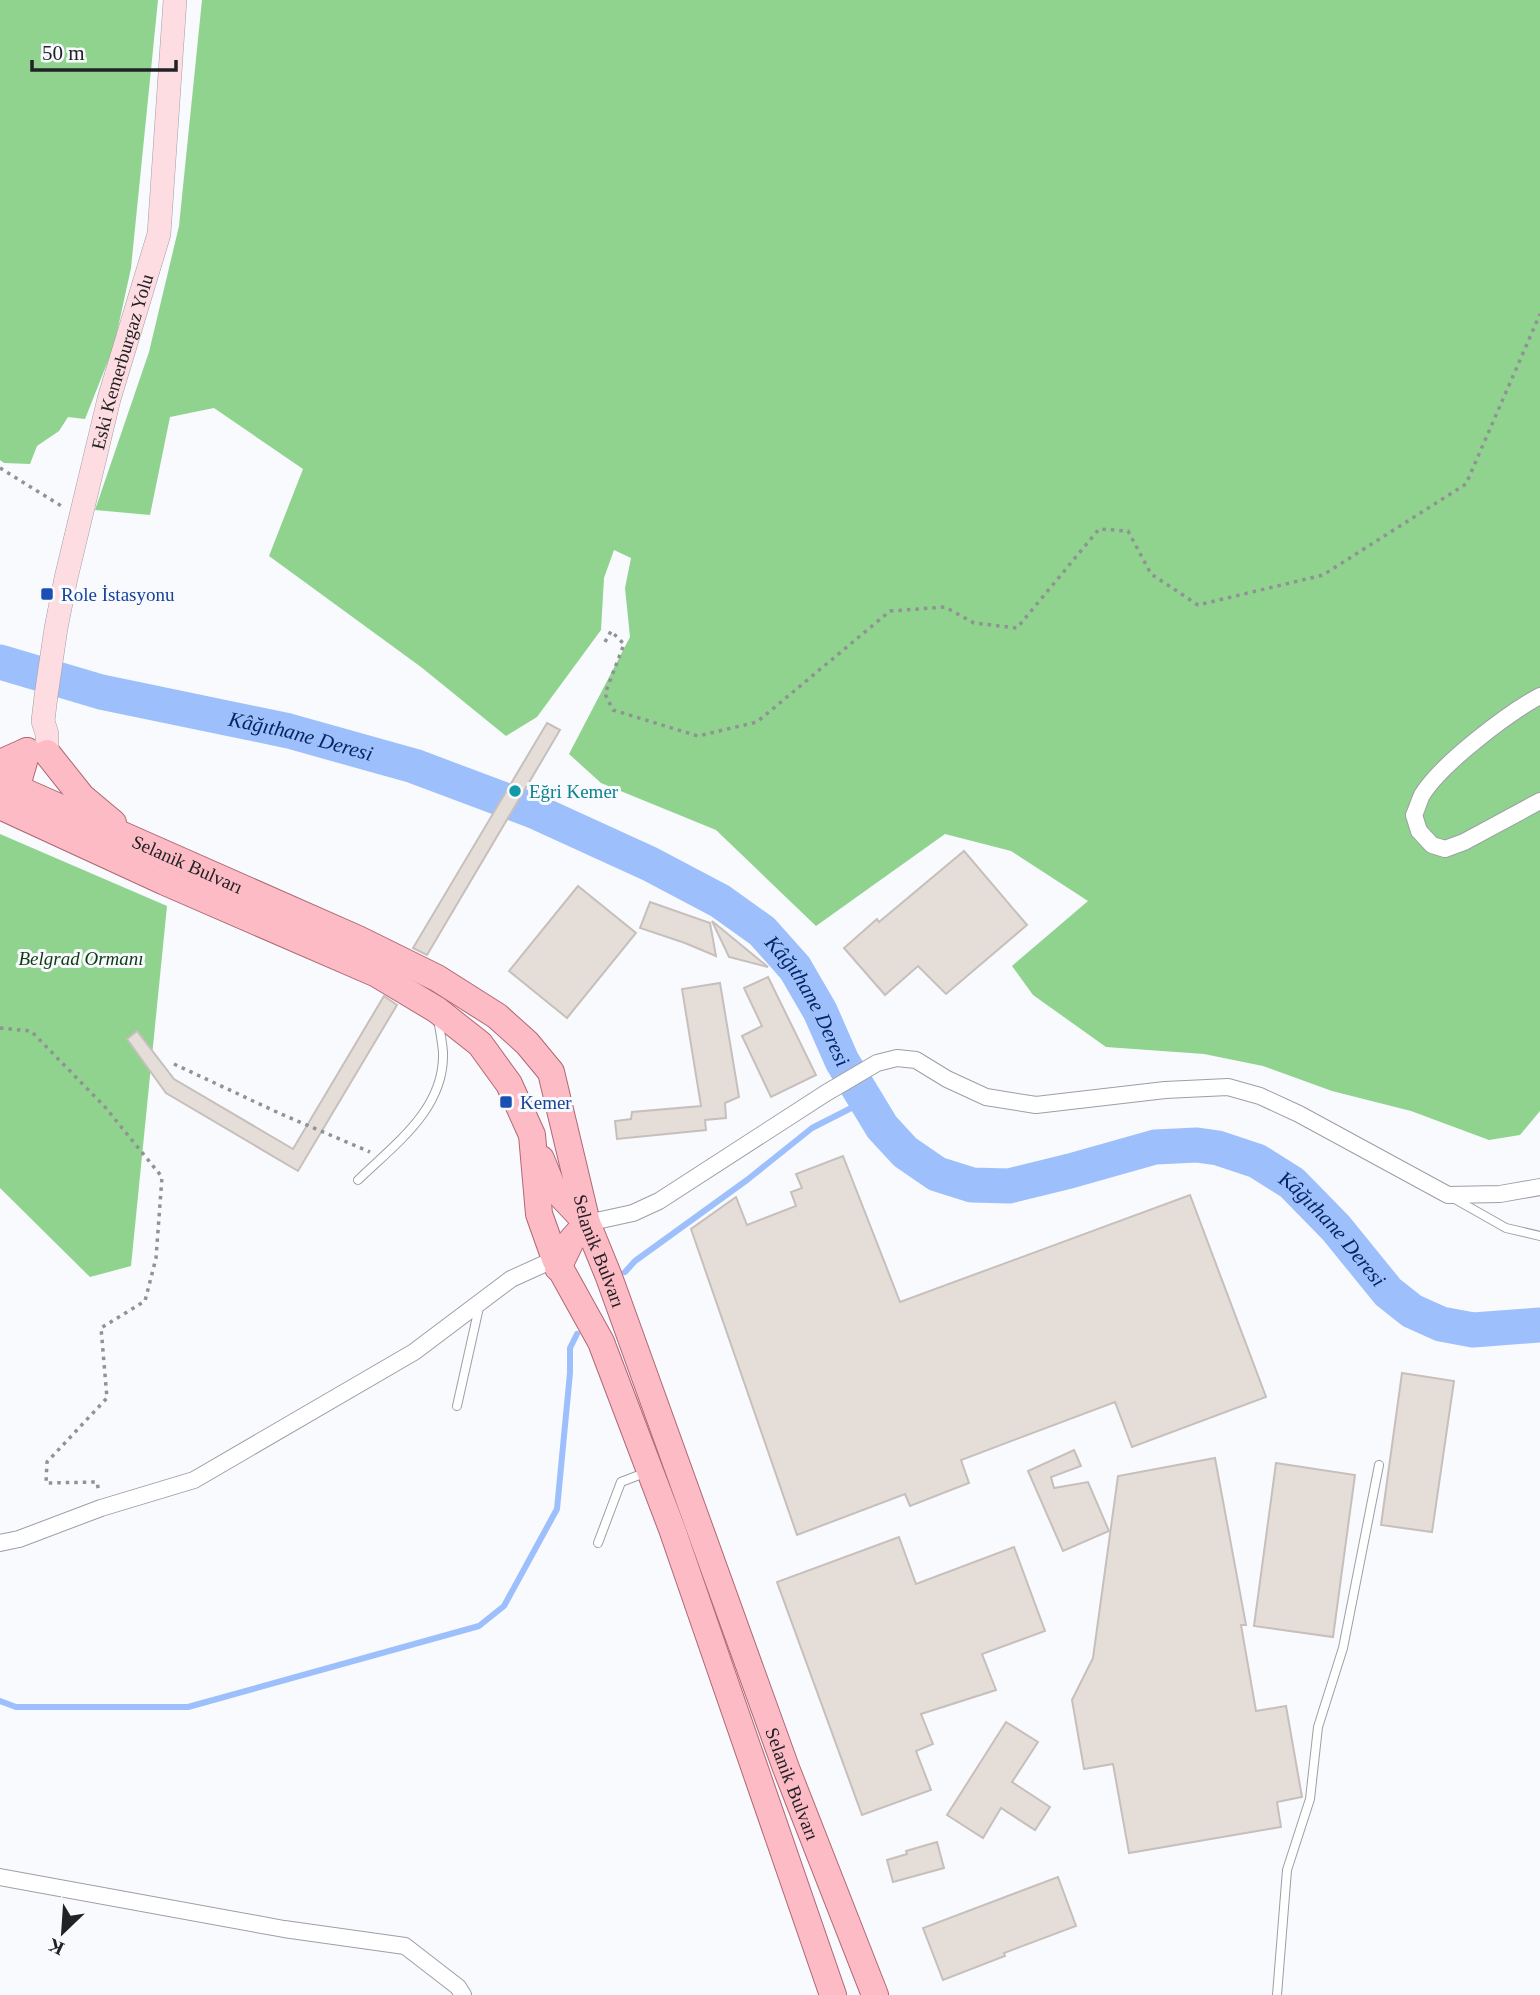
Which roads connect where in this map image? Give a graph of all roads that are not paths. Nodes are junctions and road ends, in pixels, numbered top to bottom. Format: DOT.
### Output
graph roads {
  1 [pos="175,0"];
  2 [pos="1540,696"];
  3 [pos="37,752"];
  4 [pos="0,762"];
  5 [pos="13,797"];
  6 [pos="1540,801"];
  7 [pos="139,844"];
  8 [pos="437,1010"];
  9 [pos="531,1135"];
  10 [pos="358,1180"];
  11 [pos="1540,1186"];
  12 [pos="1448,1195"];
  13 [pos="587,1223"];
  14 [pos="1540,1236"];
  15 [pos="556,1264"];
  16 [pos="481,1301"];
  17 [pos="457,1406"];
  18 [pos="1378,1465"];
  19 [pos="650,1471"];
  20 [pos="0,1543"];
  21 [pos="598,1543"];
  22 [pos="809,1826"];
  23 [pos="780,1841"];
  24 [pos="0,1877"];
  25 [pos="819,1951"];
  26 [pos="463,1995"];
  27 [pos="819,1995"];
  28 [pos="833,1995"];
  29 [pos="874,1995"];
  30 [pos="1277,1995"];
  1 -- 3 [label="main road, Eski Kemerburgaz Yolu"];
  2 -- 6 [label="street"];
  3 -- 4 [label="main road"];
  3 -- 5 [label="main road"];
  3 -- 7 [label="main road"];
  5 -- 7 [label="main road, Selanik Bulvarı"];
  5 -- 8 [label="main road, Selanik Bulvarı"];
  7 -- 13 [label="main road, Selanik Bulvarı"];
  8 -- 9 [label="main road, Selanik Bulvarı"];
  8 -- 10 [label="lane"];
  9 -- 13 [label="main road"];
  9 -- 15 [label="main road, Selanik Bulvarı"];
  11 -- 12 [label="street"];
  12 -- 13 [label="street"];
  12 -- 14 [label="lane"];
  13 -- 15 [label="main road"];
  13 -- 22 [label="main road, Selanik Bulvarı"];
  15 -- 16 [label="street"];
  15 -- 19 [label="main road, Selanik Bulvarı"];
  16 -- 17 [label="lane"];
  16 -- 20 [label="street"];
  18 -- 30 [label="lane"];
  19 -- 21 [label="lane"];
  19 -- 23 [label="main road, Selanik Bulvarı"];
  22 -- 23 [label="main road"];
  22 -- 29 [label="main road, Selanik Bulvarı"];
  23 -- 25 [label="main road, Selanik Bulvarı"];
  24 -- 26 [label="street"];
  25 -- 27 [label="main road"];
  25 -- 28 [label="main road, Selanik Bulvarı"];
}
